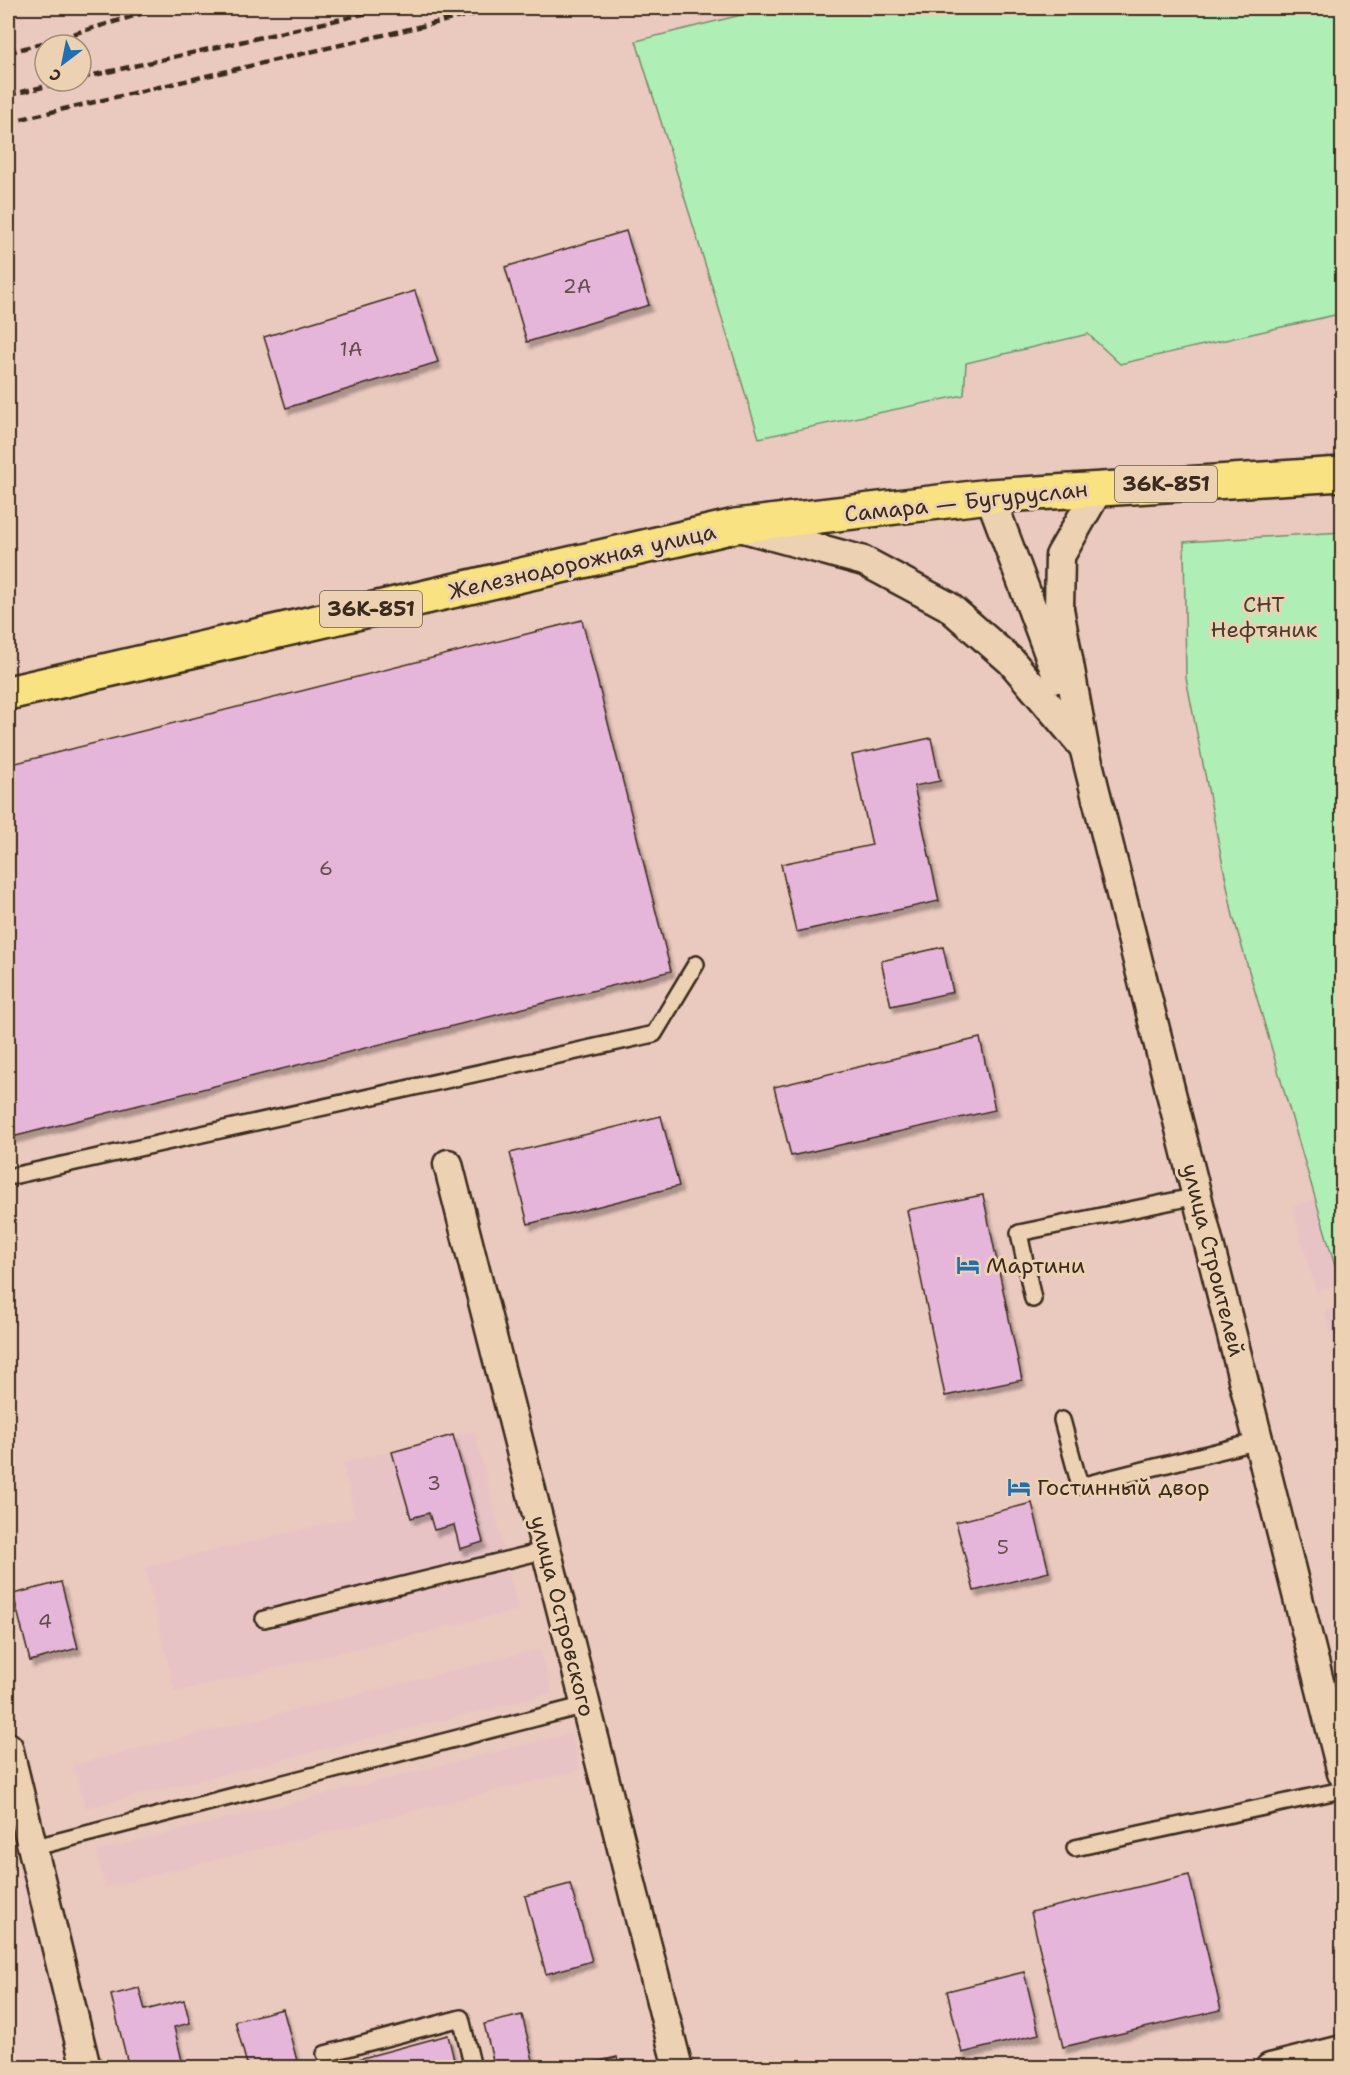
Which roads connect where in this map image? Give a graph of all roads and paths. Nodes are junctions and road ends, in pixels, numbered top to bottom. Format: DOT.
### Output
graph roads {
  1 [pos="1342,474"];
  2 [pos="1099,488"];
  3 [pos="990,496"];
  4 [pos="735,526"];
  5 [pos="8,693"];
  6 [pos="1084,747"];
  7 [pos="696,964"];
  8 [pos="448,1164"];
  9 [pos="8,1178"];
  10 [pos="1197,1196"];
  11 [pos="1033,1299"];
  12 [pos="1062,1420"];
  13 [pos="1259,1441"];
  14 [pos="547,1550"];
  15 [pos="264,1619"];
  16 [pos="586,1705"];
  17 [pos="8,1747"];
  18 [pos="1342,1773"];
  19 [pos="1342,1790"];
  20 [pos="32,1848"];
  21 [pos="1075,1848"];
  22 [pos="1342,2050"];
  23 [pos="325,2054"];
  24 [pos="86,2067"];
  25 [pos="473,2067"];
  26 [pos="678,2067"];
  27 [pos="1270,2067"];
  1 -- 2 [label="main road, Самара — Бугуруслан / 36К-851"];
  2 -- 3 [label="main road, Самара — Бугуруслан / 36К-851"];
  2 -- 6 [label="street"];
  3 -- 4 [label="main road, Самара — Бугуруслан / 36К-851"];
  3 -- 6 [label="street"];
  4 -- 5 [label="main road, Железнодорожная улица / 36К-851"];
  4 -- 6 [label="street"];
  6 -- 10 [label="street, улица Строителей"];
  7 -- 9 [label="lane"];
  8 -- 14 [label="street, улица Островского"];
  10 -- 11 [label="lane"];
  10 -- 13 [label="street, улица Строителей"];
  12 -- 13 [label="lane"];
  13 -- 18 [label="street, улица Строителей"];
  14 -- 15 [label="lane"];
  14 -- 16 [label="street, улица Островского"];
  16 -- 20 [label="lane"];
  16 -- 26 [label="street, улица Островского"];
  17 -- 20 [label="street"];
  19 -- 21 [label="lane"];
  20 -- 24 [label="street"];
  22 -- 27 [label="street"];
  23 -- 25 [label="lane"];
}
